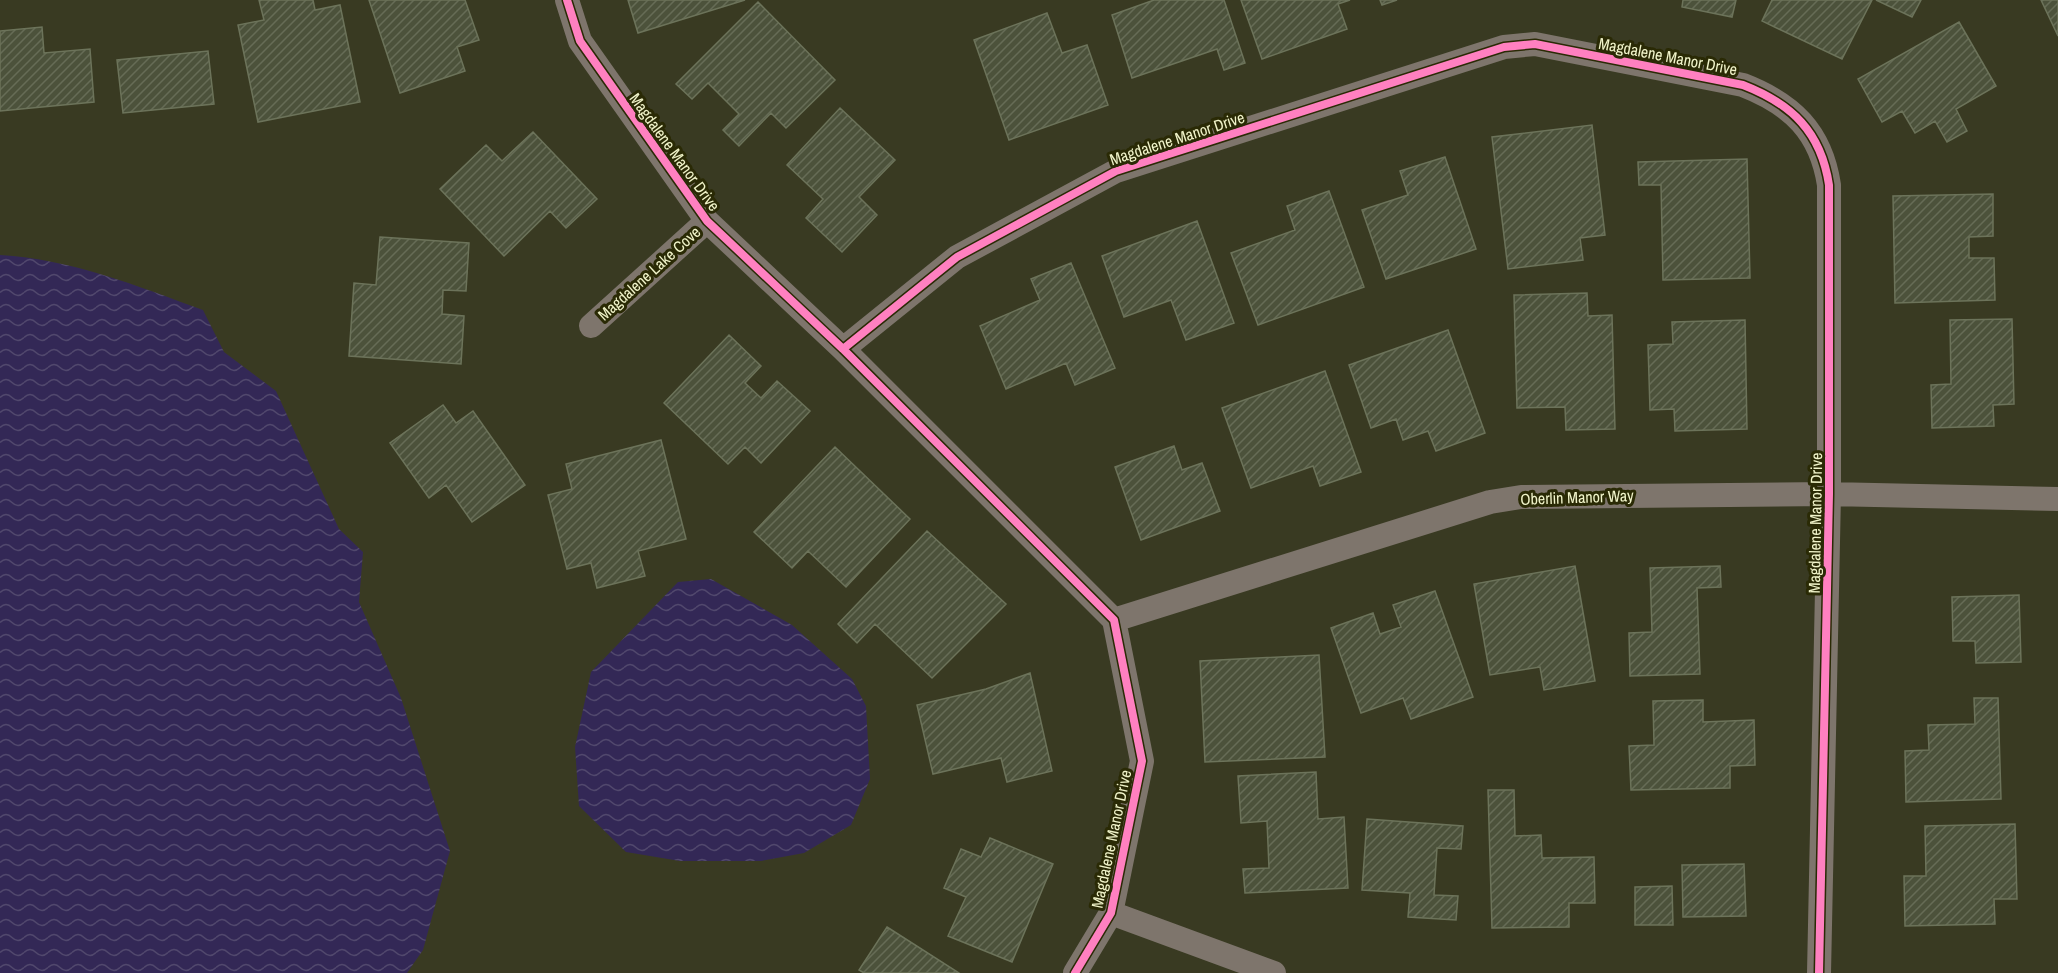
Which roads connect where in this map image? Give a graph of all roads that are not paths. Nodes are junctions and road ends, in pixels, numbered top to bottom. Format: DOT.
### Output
graph roads {
  1 [pos="567,0"];
  2 [pos="707,221"];
  3 [pos="591,326"];
  4 [pos="843,349"];
  5 [pos="1829,494"];
  6 [pos="2058,499"];
  7 [pos="1114,620"];
  8 [pos="1111,913"];
  9 [pos="1075,973"];
  10 [pos="1274,973"];
  11 [pos="1819,973"];
  1 -- 2 [label="street, Magdalene Manor Drive"];
  2 -- 3 [label="street, Magdalene Lake Cove"];
  2 -- 4 [label="street, Magdalene Manor Drive"];
  4 -- 5 [label="street, Magdalene Manor Drive"];
  4 -- 7 [label="street, Magdalene Manor Drive"];
  5 -- 6 [label="street, Oberlin Manor Way"];
  5 -- 7 [label="street, Oberlin Manor Way"];
  5 -- 11 [label="street, Magdalene Manor Drive"];
  7 -- 8 [label="street, Magdalene Manor Drive"];
  8 -- 9 [label="street, Magdalene Manor Drive"];
  8 -- 10 [label="street"];
}
